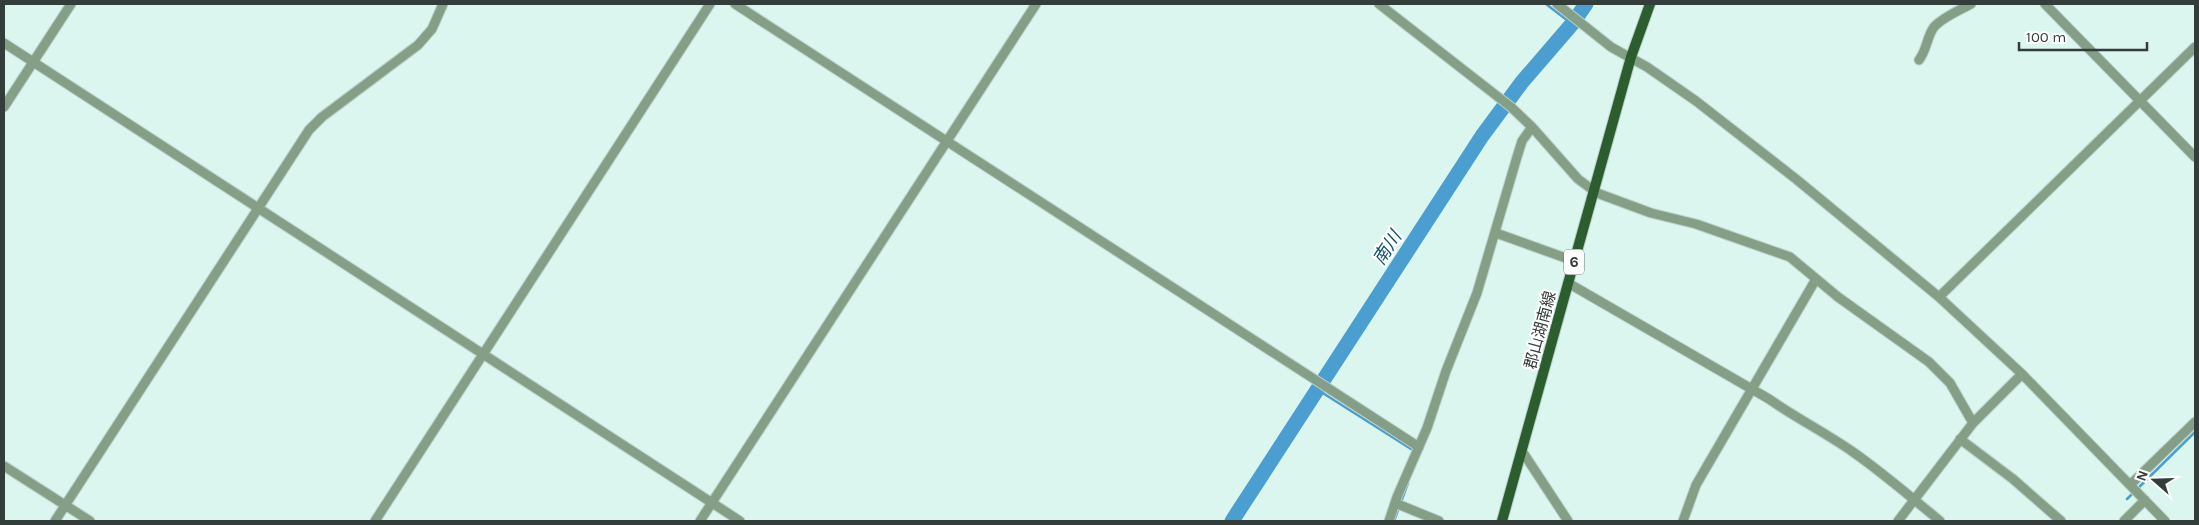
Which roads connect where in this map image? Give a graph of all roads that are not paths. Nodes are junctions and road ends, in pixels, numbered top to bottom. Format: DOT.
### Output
graph roads {
  1 [pos="71,4"];
  2 [pos="443,4"];
  3 [pos="710,4"];
  4 [pos="735,4"];
  5 [pos="1036,4"];
  6 [pos="1379,4"];
  7 [pos="1558,4"];
  8 [pos="1650,4"];
  9 [pos="1971,4"];
  10 [pos="2045,4"];
  11 [pos="4,43"];
  12 [pos="2195,47"];
  13 [pos="1631,57"];
  14 [pos="1919,60"];
  15 [pos="33,62"];
  16 [pos="2141,102"];
  17 [pos="4,107"];
  18 [pos="1532,127"];
  19 [pos="946,141"];
  20 [pos="2195,157"];
  21 [pos="1593,190"];
  22 [pos="258,208"];
  23 [pos="1496,233"];
  24 [pos="1574,261"];
  25 [pos="1816,279"];
  26 [pos="1568,283"];
  27 [pos="1939,296"];
  28 [pos="483,355"];
  29 [pos="2022,374"];
  30 [pos="1753,390"];
  31 [pos="2195,422"];
  32 [pos="1973,423"];
  33 [pos="1960,439"];
  34 [pos="1419,447"];
  35 [pos="1522,452"];
  36 [pos="4,466"];
  37 [pos="2130,484"];
  38 [pos="2145,500"];
  39 [pos="1914,501"];
  40 [pos="712,503"];
  41 [pos="1395,503"];
  42 [pos="65,506"];
  43 [pos="55,521"];
  44 [pos="90,521"];
  45 [pos="375,521"];
  46 [pos="700,521"];
  47 [pos="740,521"];
  48 [pos="1390,521"];
  49 [pos="1439,521"];
  50 [pos="1502,521"];
  51 [pos="1568,521"];
  52 [pos="1683,521"];
  53 [pos="1898,521"];
  54 [pos="1940,521"];
  55 [pos="2061,521"];
  56 [pos="2124,521"];
  57 [pos="2165,521"];
  1 -- 15 [label="street"];
  2 -- 22 [label="street"];
  3 -- 28 [label="street"];
  4 -- 19 [label="street"];
  5 -- 19 [label="street"];
  6 -- 18 [label="street"];
  7 -- 13 [label="street"];
  8 -- 13 [label="main road, 郡山湖南線 / 6"];
  9 -- 14 [label="street"];
  10 -- 16 [label="street"];
  11 -- 15 [label="street"];
  12 -- 16 [label="street"];
  13 -- 21 [label="main road, 郡山湖南線 / 6"];
  13 -- 27 [label="street"];
  15 -- 17 [label="street"];
  15 -- 22 [label="street"];
  16 -- 20 [label="street"];
  16 -- 27 [label="street"];
  18 -- 21 [label="street"];
  18 -- 23 [label="street"];
  19 -- 34 [label="street"];
  19 -- 40 [label="street"];
  21 -- 24 [label="main road, 郡山湖南線 / 6"];
  21 -- 25 [label="street"];
  22 -- 28 [label="street"];
  22 -- 42 [label="street"];
  23 -- 24 [label="street"];
  23 -- 34 [label="street"];
  24 -- 26 [label="main road, 郡山湖南線 / 6"];
  25 -- 30 [label="street"];
  25 -- 32 [label="street"];
  26 -- 30 [label="street"];
  26 -- 35 [label="main road, 郡山湖南線 / 6"];
  27 -- 29 [label="street"];
  28 -- 40 [label="street"];
  28 -- 45 [label="street"];
  29 -- 32 [label="street"];
  29 -- 37 [label="street"];
  30 -- 39 [label="street"];
  30 -- 52 [label="street"];
  31 -- 37 [label="street"];
  32 -- 33 [label="street"];
  33 -- 39 [label="street"];
  33 -- 55 [label="street"];
  34 -- 41 [label="street"];
  35 -- 50 [label="main road, 郡山湖南線 / 6"];
  35 -- 51 [label="street"];
  36 -- 42 [label="street"];
  37 -- 38 [label="street"];
  38 -- 56 [label="street"];
  38 -- 57 [label="street"];
  39 -- 53 [label="street"];
  39 -- 54 [label="street"];
  40 -- 46 [label="street"];
  40 -- 47 [label="street"];
  41 -- 48 [label="street"];
  41 -- 49 [label="street"];
  42 -- 43 [label="street"];
  42 -- 44 [label="street"];
}
